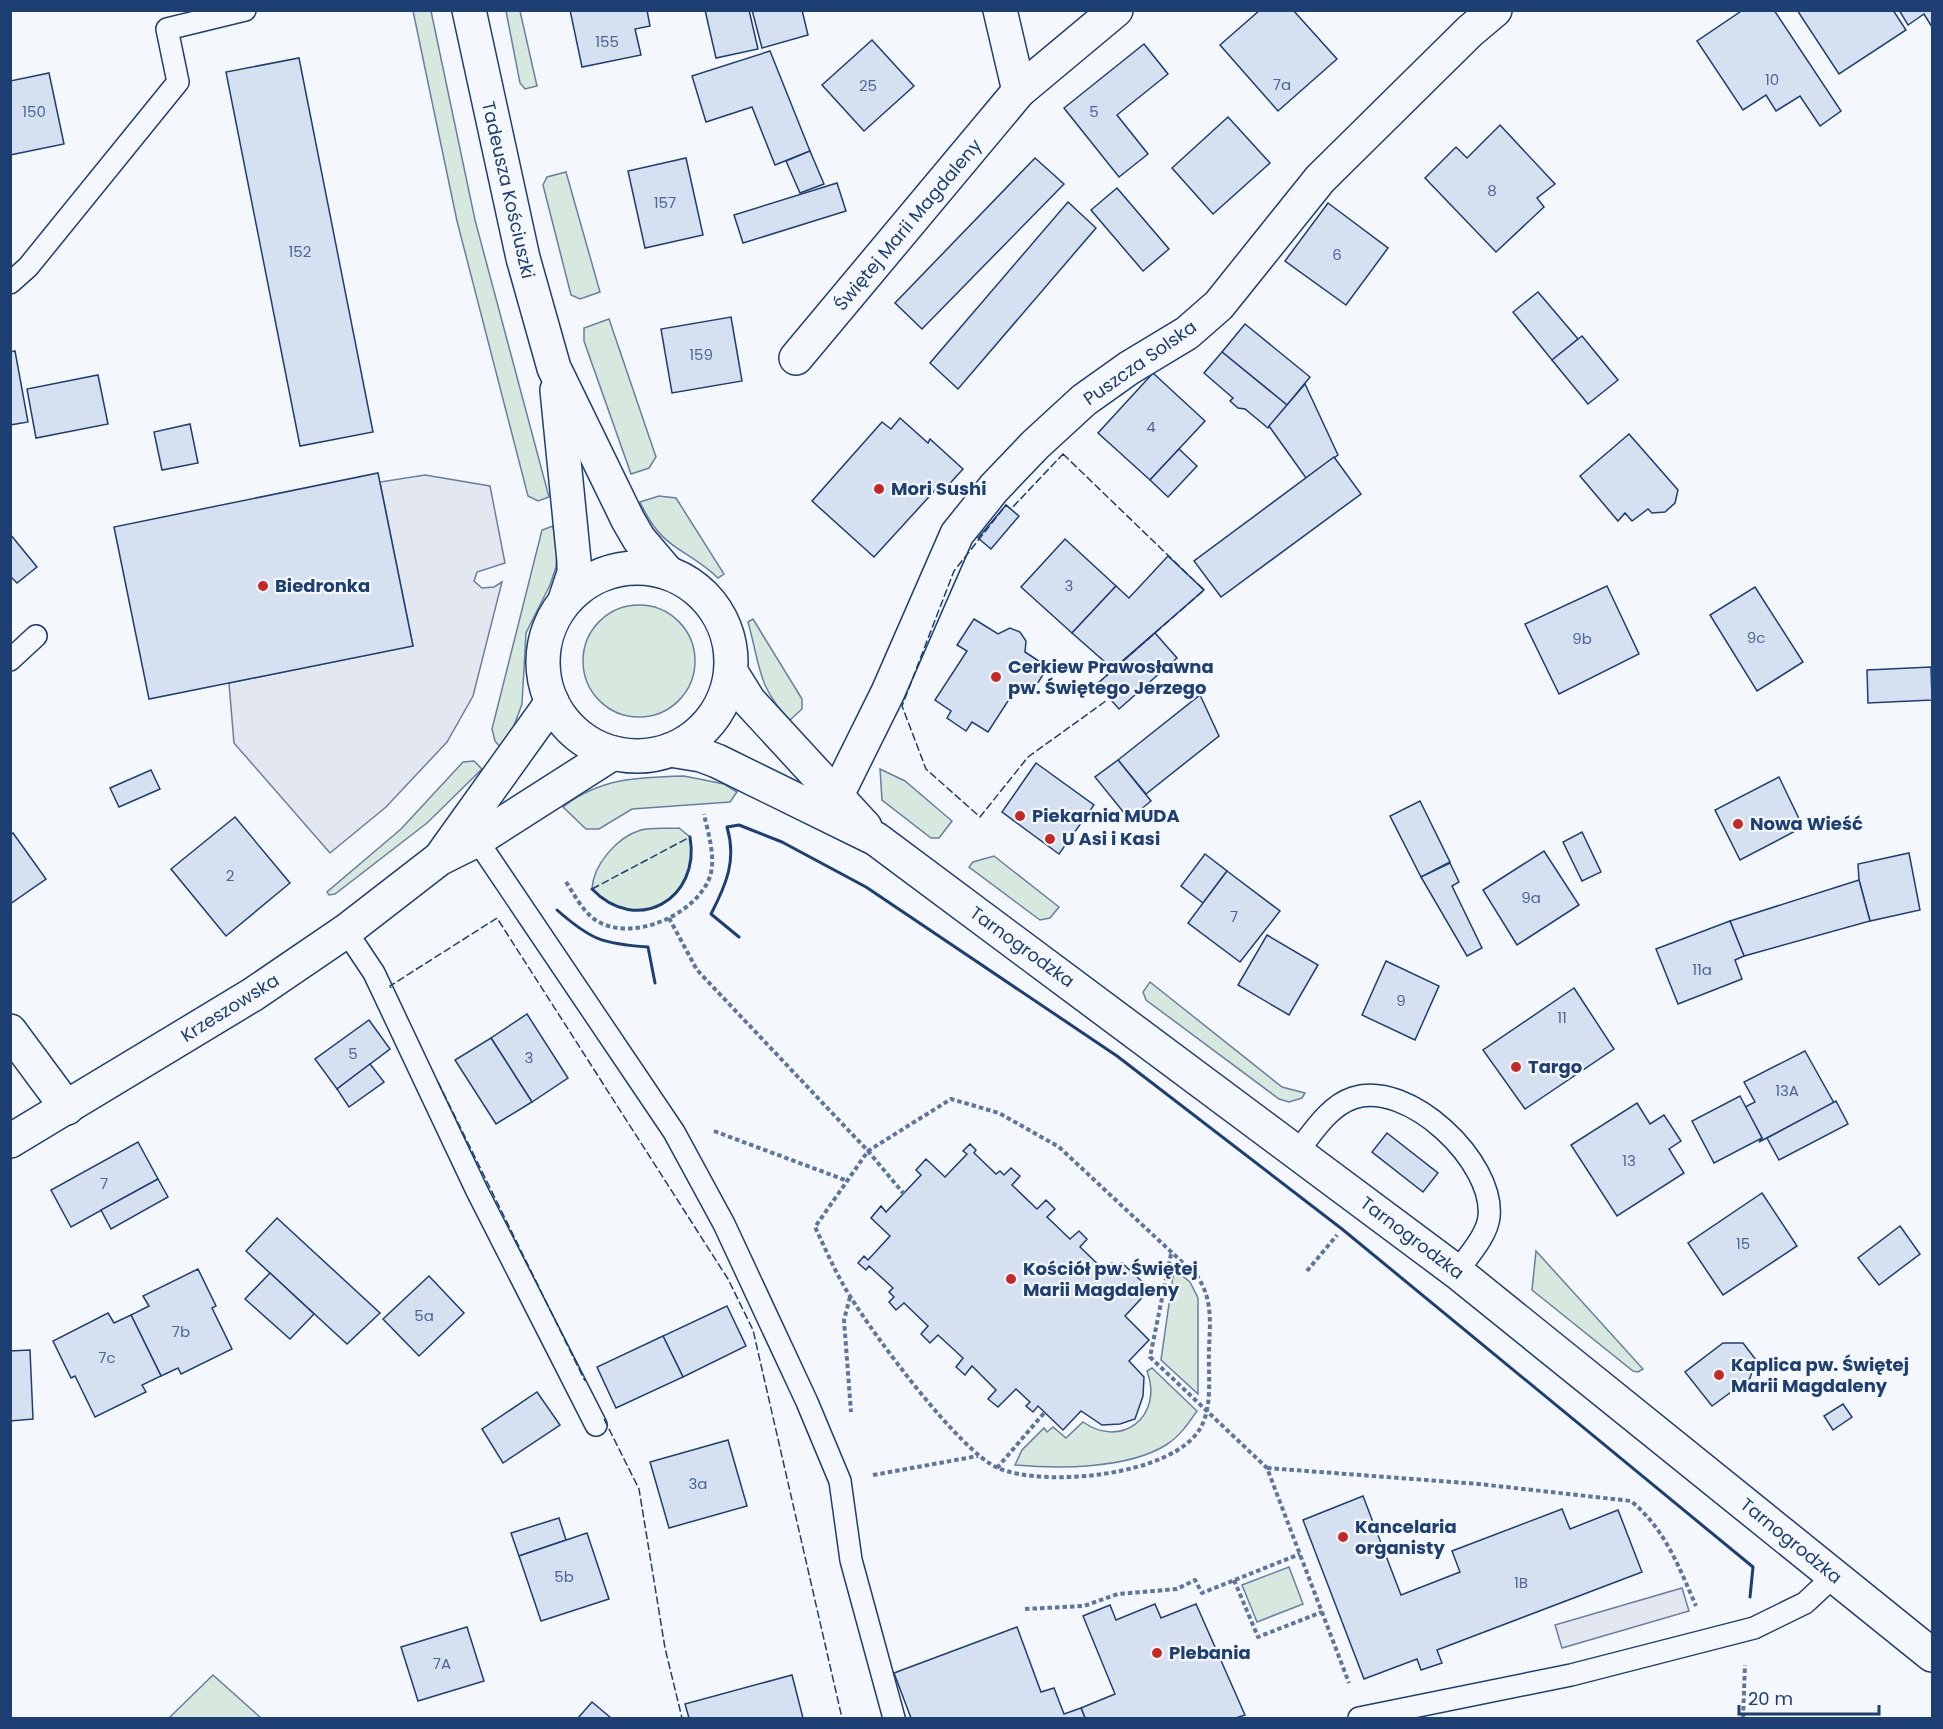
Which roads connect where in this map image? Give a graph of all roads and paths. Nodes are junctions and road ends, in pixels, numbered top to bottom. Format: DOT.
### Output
graph roads {
  1 [pos="245,10"];
  2 [pos="469,10"];
  3 [pos="1000,10"];
  4 [pos="1116,10"];
  5 [pos="1495,10"];
  6 [pos="1019,91"];
  7 [pos="10,283"];
  8 [pos="796,358"];
  9 [pos="554,368"];
  10 [pos="667,572"];
  11 [pos="565,600"];
  12 [pos="36,636"];
  13 [pos="10,660"];
  14 [pos="731,672"];
  15 [pos="552,702"];
  16 [pos="670,750"];
  17 [pos="613,753"];
  18 [pos="837,795"];
  19 [pos="704,814"];
  20 [pos="876,839"];
  21 [pos="477,840"];
  22 [pos="439,859"];
  23 [pos="566,882"];
  24 [pos="669,918"];
  25 [pos="346,931"];
  26 [pos="10,1031"];
  27 [pos="67,1108"];
  28 [pos="674,1132"];
  29 [pos="10,1142"];
  30 [pos="868,1151"];
  31 [pos="1298,1151"];
  32 [pos="845,1180"];
  33 [pos="904,1194"];
  34 [pos="1342,1230"];
  35 [pos="1171,1254"];
  36 [pos="1307,1271"];
  37 [pos="1457,1272"];
  38 [pos="850,1296"];
  39 [pos="1207,1409"];
  40 [pos="1044,1413"];
  41 [pos="596,1425"];
  42 [pos="826,1446"];
  43 [pos="979,1456"];
  44 [pos="998,1468"];
  45 [pos="1267,1468"];
  46 [pos="840,1481"];
  47 [pos="1300,1554"];
  48 [pos="1834,1576"];
  49 [pos="1234,1580"];
  50 [pos="1024,1609"];
  51 [pos="1322,1612"];
  52 [pos="1754,1628"];
  53 [pos="1710,1640"];
  54 [pos="1925,1650"];
  55 [pos="1361,1718"];
  56 [pos="894,1719"];
  57 [pos="1743,1719"];
  1 -- 7 [label="lane"];
  2 -- 9 [label="street, Tadeusza Kościuszki"];
  3 -- 6 [label="street"];
  4 -- 6 [label="street, Świętej Marii Magdaleny"];
  5 -- 18 [label="street, Puszcza Solska"];
  6 -- 8 [label="street, Świętej Marii Magdaleny"];
  9 -- 10 [label="street, Tadeusza Kościuszki"];
  9 -- 11 [label="street, Tadeusza Kościuszki"];
  10 -- 11 [label="street"];
  10 -- 14 [label="street"];
  11 -- 15 [label="street"];
  12 -- 13 [label="lane"];
  14 -- 16 [label="street"];
  14 -- 18 [label="street, Tarnogrodzka"];
  15 -- 17 [label="street"];
  15 -- 22 [label="street, Krzeszowska"];
  16 -- 17 [label="street"];
  16 -- 20 [label="street, Tarnogrodzka"];
  17 -- 21 [label="street, Krzeszowska"];
  18 -- 20 [label="street, Tarnogrodzka"];
  19 -- 24 [label="path"];
  20 -- 31 [label="street, Tarnogrodzka"];
  21 -- 22 [label="street, Krzeszowska"];
  21 -- 28 [label="lane"];
  22 -- 25 [label="street, Krzeszowska"];
  23 -- 24 [label="path"];
  24 -- 30 [label="path"];
  25 -- 27 [label="street, Krzeszowska"];
  25 -- 41 [label="lane"];
  26 -- 27 [label="street"];
  27 -- 29 [label="street, Krzeszowska"];
  28 -- 32 [label="path"];
  28 -- 42 [label="lane"];
  30 -- 32 [label="path"];
  30 -- 33 [label="path"];
  30 -- 35 [label="path"];
  31 -- 37 [label="street, Tarnogrodzka"];
  31 -- 37 [label="lane"];
  32 -- 38 [label="path"];
  34 -- 36 [label="path"];
  35 -- 39 [label="path"];
  35 -- 39 [label="path"];
  37 -- 48 [label="street, Tarnogrodzka"];
  38 -- 42 [label="path"];
  38 -- 43 [label="path"];
  39 -- 44 [label="path"];
  39 -- 45 [label="path"];
  40 -- 44 [label="path"];
  42 -- 46 [label="lane"];
  43 -- 44 [label="path"];
  43 -- 46 [label="path"];
  45 -- 47 [label="path"];
  45 -- 53 [label="path"];
  46 -- 56 [label="lane"];
  47 -- 49 [label="path"];
  47 -- 51 [label="path"];
  48 -- 52 [label="lane"];
  48 -- 54 [label="street, Tarnogrodzka"];
  49 -- 50 [label="path"];
  49 -- 51 [label="path"];
  51 -- 55 [label="path"];
  52 -- 53 [label="lane"];
  52 -- 57 [label="path"];
  53 -- 55 [label="lane"];
}
